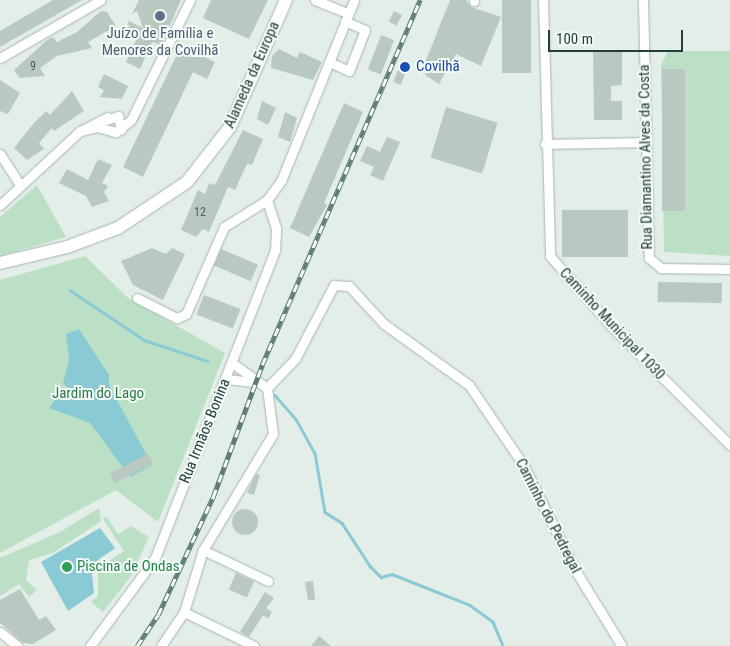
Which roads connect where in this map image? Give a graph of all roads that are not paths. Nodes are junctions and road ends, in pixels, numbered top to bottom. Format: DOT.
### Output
graph roads {
  1 [pos="101,0"];
  2 [pos="190,0"];
  3 [pos="286,0"];
  4 [pos="315,0"];
  5 [pos="354,0"];
  6 [pos="543,0"];
  7 [pos="643,0"];
  8 [pos="347,17"];
  9 [pos="0,58"];
  10 [pos="329,62"];
  11 [pos="140,106"];
  12 [pos="118,116"];
  13 [pos="108,117"];
  14 [pos="108,130"];
  15 [pos="120,130"];
  16 [pos="80,131"];
  17 [pos="646,142"];
  18 [pos="545,144"];
  19 [pos="0,154"];
  20 [pos="20,186"];
  21 [pos="267,200"];
  22 [pos="0,205"];
  23 [pos="4,265"];
  24 [pos="730,269"];
  25 [pos="137,298"];
  26 [pos="232,363"];
  27 [pos="226,379"];
  28 [pos="254,382"];
  29 [pos="267,388"];
  30 [pos="730,445"];
  31 [pos="203,550"];
  32 [pos="268,581"];
  33 [pos="184,612"];
  34 [pos="0,632"];
  35 [pos="17,646"];
  36 [pos="90,646"];
  37 [pos="161,646"];
  38 [pos="254,646"];
  39 [pos="622,646"];
  1 -- 9 [label="street"];
  2 -- 11 [label="street"];
  3 -- 23 [label="main road, Alameda da Europa"];
  4 -- 8 [label="street"];
  5 -- 8 [label="street"];
  6 -- 18 [label="street, Caminho Municipal 1030"];
  7 -- 17 [label="street, Rua Diamantino Alves da Costa"];
  8 -- 10 [label="street"];
  8 -- 10 [label="street"];
  10 -- 21 [label="street"];
  11 -- 12 [label="street"];
  11 -- 15 [label="street"];
  12 -- 13 [label="street"];
  12 -- 15 [label="street"];
  13 -- 14 [label="street"];
  13 -- 16 [label="street"];
  14 -- 15 [label="street"];
  14 -- 16 [label="street"];
  16 -- 20 [label="street"];
  17 -- 18 [label="street"];
  17 -- 24 [label="street, Rua Diamantino Alves da Costa"];
  18 -- 30 [label="street, Caminho Municipal 1030"];
  19 -- 20 [label="street"];
  20 -- 22 [label="street"];
  21 -- 25 [label="street"];
  21 -- 26 [label="street, Rua Irmãos Bonina"];
  26 -- 27 [label="street, Rua Irmãos Bonina"];
  26 -- 28 [label="street"];
  27 -- 28 [label="street"];
  27 -- 36 [label="street, Rua Irmãos Bonina"];
  28 -- 29 [label="street"];
  29 -- 31 [label="street"];
  29 -- 39 [label="street, Caminho do Pedregal"];
  31 -- 32 [label="street"];
  31 -- 33 [label="street"];
  33 -- 37 [label="street"];
  33 -- 38 [label="street"];
  34 -- 35 [label="street"];
}
